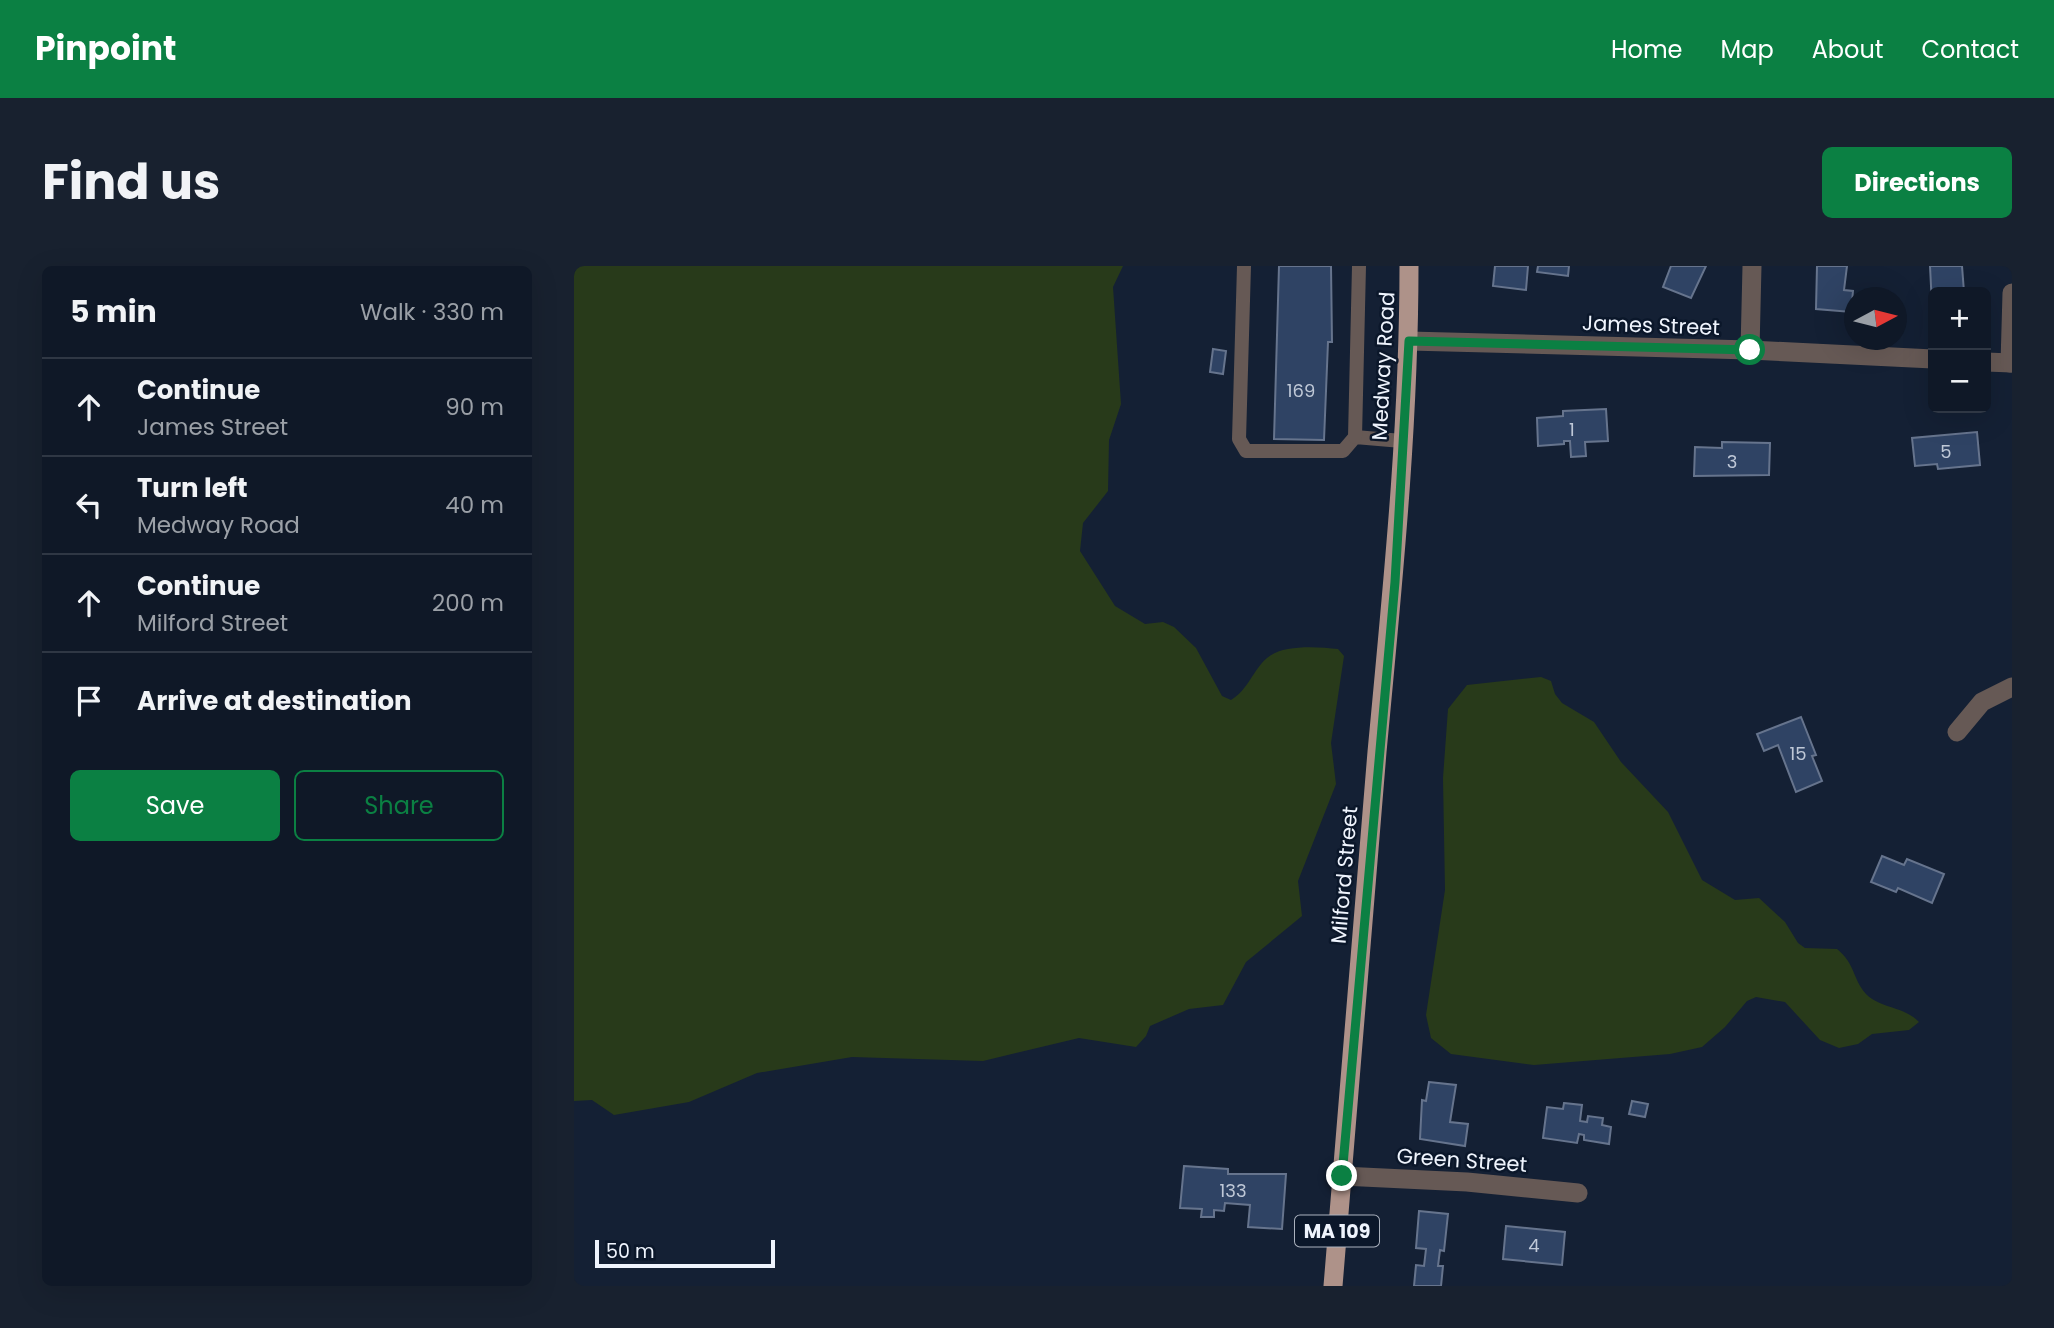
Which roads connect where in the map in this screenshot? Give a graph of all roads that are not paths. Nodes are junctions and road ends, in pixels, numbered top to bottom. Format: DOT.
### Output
graph roads {
  1 [pos="1244,266"];
  2 [pos="1359,266"];
  3 [pos="1409,266"];
  4 [pos="1752,266"];
  5 [pos="2012,293"];
  6 [pos="1409,341"];
  7 [pos="1750,350"];
  8 [pos="1928,359"];
  9 [pos="1991,362"];
  10 [pos="2011,363"];
  11 [pos="1355,437"];
  12 [pos="1402,441"];
  13 [pos="1401,467"];
  14 [pos="2012,687"];
  15 [pos="1957,732"];
  16 [pos="1342,1176"];
  17 [pos="1578,1193"];
  18 [pos="1333,1286"];
  1 -- 11 [label="lane"];
  2 -- 11 [label="lane"];
  3 -- 6 [label="main road, Medway Road / MA 109"];
  4 -- 7 [label="street"];
  5 -- 10 [label="street"];
  6 -- 7 [label="street, James Street"];
  6 -- 12 [label="main road, Medway Road / MA 109"];
  7 -- 8 [label="street, James Street"];
  9 -- 10 [label="street"];
  11 -- 12 [label="lane"];
  12 -- 13 [label="main road, Medway Road / MA 109"];
  13 -- 16 [label="main road, Milford Street / MA 109"];
  14 -- 15 [label="street"];
  16 -- 17 [label="street, Green Street"];
  16 -- 18 [label="main road, Milford Street / MA 109"];
}
